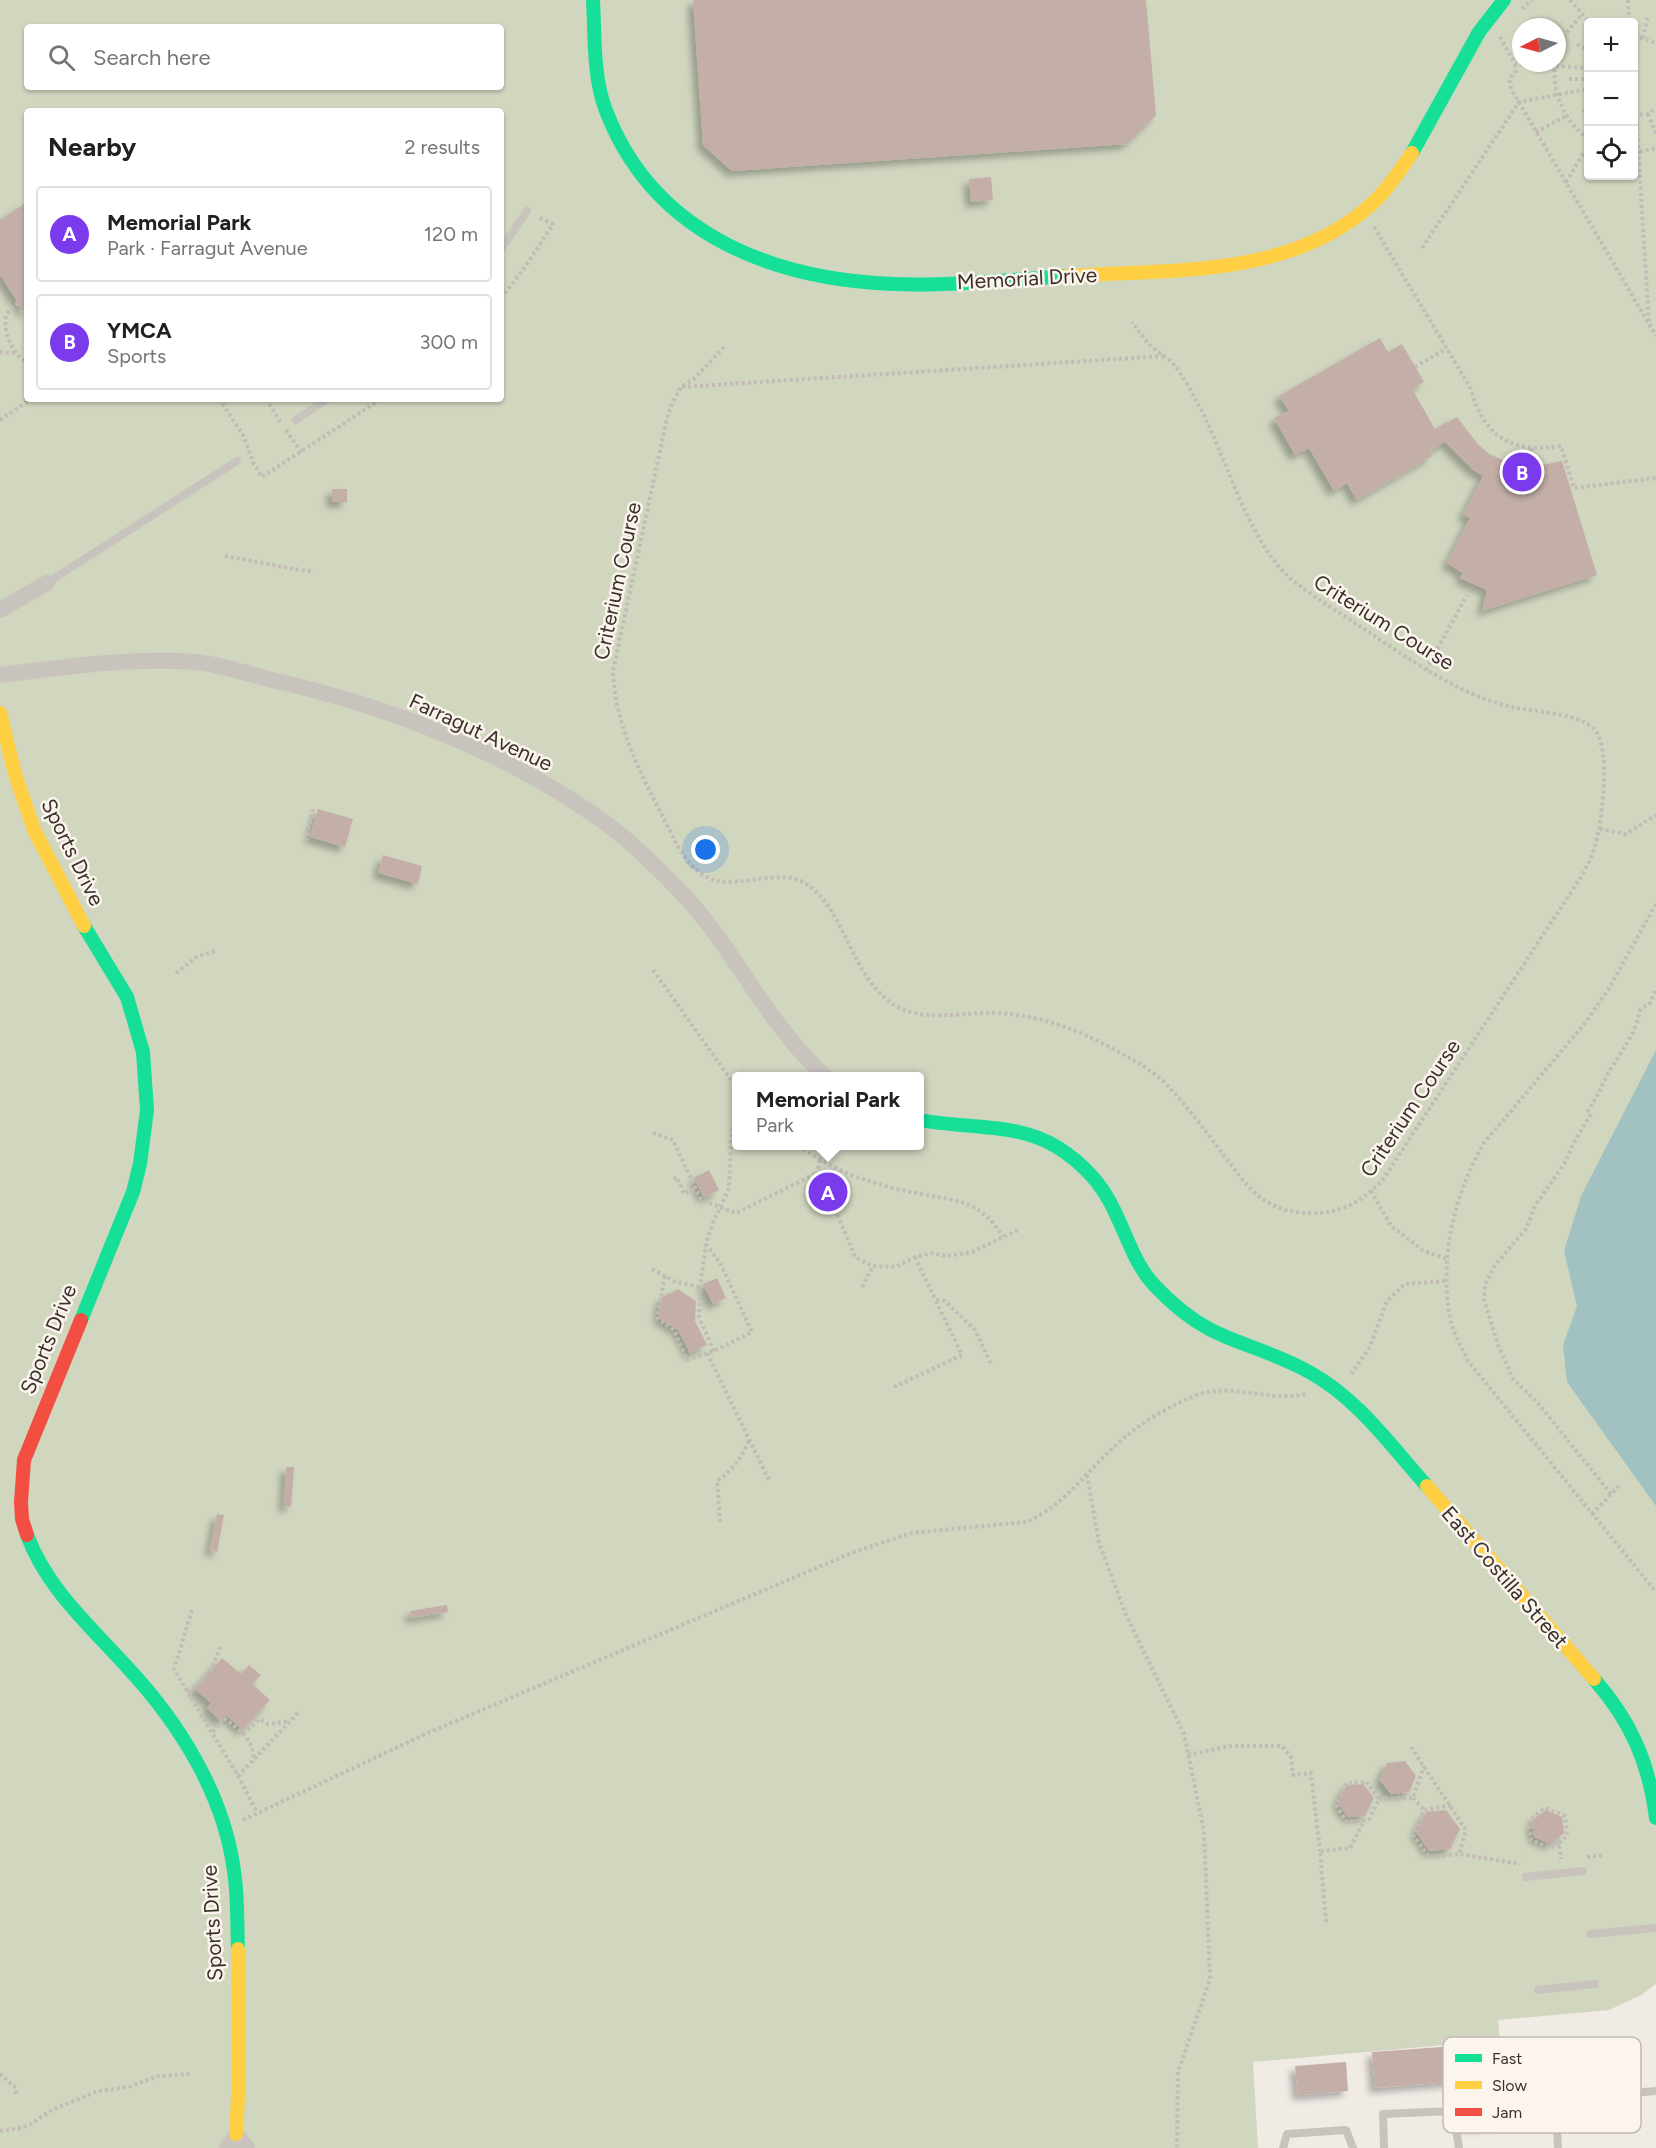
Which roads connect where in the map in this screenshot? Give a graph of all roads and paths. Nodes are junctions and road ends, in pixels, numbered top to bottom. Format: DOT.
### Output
graph roads {
  1 [pos="593,0"];
  2 [pos="1504,0"];
  3 [pos="1532,0"];
  4 [pos="1570,0"];
  5 [pos="1628,0"];
  6 [pos="1582,14"];
  7 [pos="1648,15"];
  8 [pos="1515,16"];
  9 [pos="1586,18"];
  10 [pos="1629,18"];
  11 [pos="1504,29"];
  12 [pos="1566,32"];
  13 [pos="1638,38"];
  14 [pos="1642,38"];
  15 [pos="1656,41"];
  16 [pos="1577,44"];
  17 [pos="1584,48"];
  18 [pos="1512,59"];
  19 [pos="1566,65"];
  20 [pos="1584,68"];
  21 [pos="1515,72"];
  22 [pos="1556,72"];
  23 [pos="1569,79"];
  24 [pos="1584,79"];
  25 [pos="1584,90"];
  26 [pos="1557,95"];
  27 [pos="1519,102"];
  28 [pos="1656,108"];
  29 [pos="1648,114"];
  30 [pos="1638,115"];
  31 [pos="1566,116"];
  32 [pos="1536,132"];
  33 [pos="1656,134"];
  34 [pos="1584,136"];
  35 [pos="1656,148"];
  36 [pos="1638,152"];
  37 [pos="1584,153"];
  38 [pos="1638,179"];
  39 [pos="1566,182"];
  40 [pos="1364,210"];
  41 [pos="526,211"];
  42 [pos="504,244"];
  43 [pos="1422,248"];
  44 [pos="504,294"];
  45 [pos="18,303"];
  46 [pos="1132,322"];
  47 [pos="1649,323"];
  48 [pos="1656,336"];
  49 [pos="724,347"];
  50 [pos="1447,348"];
  51 [pos="0,352"];
  52 [pos="15,353"];
  53 [pos="1165,356"];
  54 [pos="24,360"];
  55 [pos="1415,367"];
  56 [pos="681,387"];
  57 [pos="27,402"];
  58 [pos="221,402"];
  59 [pos="323,402"];
  60 [pos="376,402"];
  61 [pos="0,420"];
  62 [pos="296,420"];
  63 [pos="1532,448"];
  64 [pos="237,461"];
  65 [pos="1533,465"];
  66 [pos="1656,478"];
  67 [pos="225,556"];
  68 [pos="314,570"];
  69 [pos="47,583"];
  70 [pos="1467,595"];
  71 [pos="0,610"];
  72 [pos="1426,670"];
  73 [pos="0,675"];
  74 [pos="0,712"];
  75 [pos="313,809"];
  76 [pos="1656,815"];
  77 [pos="1600,829"];
  78 [pos="306,841"];
  79 [pos="1656,904"];
  80 [pos="216,951"];
  81 [pos="653,970"];
  82 [pos="176,973"];
  83 [pos="1656,989"];
  84 [pos="820,1072"];
  85 [pos="732,1081"];
  86 [pos="924,1121"];
  87 [pos="732,1126"];
  88 [pos="653,1133"];
  89 [pos="804,1150"];
  90 [pos="820,1160"];
  91 [pos="817,1173"];
  92 [pos="674,1179"];
  93 [pos="696,1188"];
  94 [pos="1371,1191"];
  95 [pos="721,1207"];
  96 [pos="1018,1230"];
  97 [pos="1003,1237"];
  98 [pos="706,1244"];
  99 [pos="915,1257"];
  100 [pos="1447,1259"];
  101 [pos="873,1266"];
  102 [pos="652,1269"];
  103 [pos="665,1276"];
  104 [pos="1446,1281"];
  105 [pos="700,1287"];
  106 [pos="862,1287"];
  107 [pos="935,1299"];
  108 [pos="714,1350"];
  109 [pos="707,1353"];
  110 [pos="991,1365"];
  111 [pos="1330,1383"];
  112 [pos="894,1387"];
  113 [pos="749,1440"];
  114 [pos="1087,1474"];
  115 [pos="770,1482"];
  116 [pos="1620,1485"];
  117 [pos="1611,1494"];
  118 [pos="1592,1514"];
  119 [pos="720,1522"];
  120 [pos="1656,1592"];
  121 [pos="192,1610"];
  122 [pos="220,1647"];
  123 [pos="189,1693"];
  124 [pos="298,1713"];
  125 [pos="291,1721"];
  126 [pos="213,1733"];
  127 [pos="243,1734"];
  128 [pos="1411,1747"];
  129 [pos="1188,1755"];
  130 [pos="252,1762"];
  131 [pos="1424,1766"];
  132 [pos="238,1776"];
  133 [pos="1413,1798"];
  134 [pos="1379,1799"];
  135 [pos="1451,1805"];
  136 [pos="1424,1810"];
  137 [pos="257,1812"];
  138 [pos="1656,1818"];
  139 [pos="1364,1821"];
  140 [pos="226,1829"];
  141 [pos="1559,1843"];
  142 [pos="1320,1851"];
  143 [pos="1459,1854"];
  144 [pos="1604,1855"];
  145 [pos="1582,1857"];
  146 [pos="1572,1858"];
  147 [pos="1561,1860"];
  148 [pos="1550,1861"];
  149 [pos="1527,1863"];
  150 [pos="1583,1871"];
  151 [pos="1562,1873"];
  152 [pos="1526,1877"];
  153 [pos="1326,1922"];
  154 [pos="1656,1928"];
  155 [pos="1590,1934"];
  156 [pos="1595,1984"];
  157 [pos="1538,1990"];
  158 [pos="0,2074"];
  159 [pos="190,2074"];
  160 [pos="1656,2091"];
  161 [pos="1641,2092"];
  162 [pos="16,2096"];
  163 [pos="1443,2111"];
  164 [pos="0,2131"];
  165 [pos="1457,2133"];
  166 [pos="1557,2133"];
  167 [pos="231,2141"];
  168 [pos="247,2148"];
  169 [pos="1177,2148"];
  170 [pos="1283,2148"];
  171 [pos="1353,2148"];
  172 [pos="1384,2148"];
  173 [pos="1459,2148"];
  174 [pos="1558,2148"];
  1 -- 40 [label="street, Memorial Drive"];
  2 -- 40 [label="street, Memorial Drive"];
  3 -- 8 [label="path"];
  4 -- 6 [label="path"];
  5 -- 10 [label="path"];
  6 -- 9 [label="path"];
  6 -- 12 [label="path"];
  7 -- 14 [label="path"];
  11 -- 18 [label="path"];
  13 -- 14 [label="path"];
  14 -- 15 [label="path"];
  16 -- 17 [label="path"];
  19 -- 20 [label="path"];
  21 -- 27 [label="path"];
  22 -- 26 [label="path"];
  23 -- 24 [label="path"];
  25 -- 26 [label="path"];
  26 -- 27 [label="path"];
  26 -- 31 [label="path"];
  27 -- 32 [label="path"];
  27 -- 43 [label="path"];
  28 -- 29 [label="path"];
  29 -- 30 [label="path"];
  29 -- 33 [label="path"];
  31 -- 32 [label="path"];
  31 -- 34 [label="path"];
  32 -- 39 [label="path"];
  35 -- 36 [label="path"];
  37 -- 39 [label="path"];
  38 -- 47 [label="path"];
  39 -- 47 [label="path"];
  40 -- 50 [label="path"];
  41 -- 42 [label="lane"];
  41 -- 44 [label="path"];
  45 -- 52 [label="path"];
  46 -- 53 [label="path, Criterium Course"];
  47 -- 48 [label="path"];
  49 -- 56 [label="path, Criterium Course"];
  50 -- 55 [label="path"];
  50 -- 63 [label="path"];
  51 -- 52 [label="path"];
  52 -- 54 [label="path"];
  53 -- 56 [label="path"];
  53 -- 72 [label="path, Criterium Course"];
  56 -- 94 [label="path, Criterium Course"];
  57 -- 61 [label="path"];
  58 -- 60 [label="path"];
  59 -- 62 [label="lane"];
  63 -- 65 [label="path"];
  63 -- 66 [label="path"];
  64 -- 69 [label="lane"];
  67 -- 68 [label="path"];
  69 -- 71 [label="street"];
  70 -- 72 [label="path"];
  72 -- 77 [label="path, Criterium Course"];
  73 -- 84 [label="street, Farragut Avenue"];
  74 -- 140 [label="street, Sports Drive"];
  75 -- 78 [label="path"];
  76 -- 77 [label="path"];
  77 -- 94 [label="path, Criterium Course"];
  79 -- 100 [label="path"];
  80 -- 82 [label="path"];
  81 -- 85 [label="path"];
  83 -- 117 [label="path"];
  86 -- 111 [label="street, East Costilla Street"];
  87 -- 95 [label="path"];
  88 -- 93 [label="path"];
  89 -- 90 [label="path"];
  90 -- 91 [label="path"];
  90 -- 97 [label="path"];
  91 -- 95 [label="path"];
  91 -- 101 [label="path"];
  92 -- 93 [label="path"];
  93 -- 95 [label="path"];
  94 -- 100 [label="path"];
  95 -- 98 [label="path"];
  96 -- 97 [label="path"];
  97 -- 99 [label="path"];
  98 -- 105 [label="path"];
  98 -- 108 [label="path"];
  99 -- 101 [label="path"];
  99 -- 107 [label="path"];
  100 -- 104 [label="path"];
  101 -- 106 [label="path"];
  102 -- 103 [label="path"];
  103 -- 105 [label="path"];
  103 -- 109 [label="path"];
  104 -- 111 [label="path"];
  104 -- 118 [label="path"];
  105 -- 108 [label="path"];
  107 -- 110 [label="path"];
  107 -- 112 [label="path"];
  108 -- 109 [label="path"];
  109 -- 113 [label="path"];
  111 -- 114 [label="path"];
  111 -- 138 [label="street, East Costilla Street"];
  113 -- 115 [label="path"];
  113 -- 119 [label="path"];
  114 -- 129 [label="path"];
  114 -- 137 [label="path"];
  116 -- 117 [label="path"];
  117 -- 118 [label="path"];
  118 -- 120 [label="path"];
  121 -- 123 [label="path"];
  122 -- 123 [label="path"];
  123 -- 126 [label="path"];
  124 -- 125 [label="path"];
  125 -- 127 [label="path"];
  125 -- 130 [label="path"];
  126 -- 127 [label="path"];
  126 -- 132 [label="path"];
  127 -- 130 [label="path"];
  128 -- 131 [label="path"];
  129 -- 142 [label="path"];
  129 -- 169 [label="path"];
  130 -- 132 [label="path"];
  131 -- 133 [label="path"];
  131 -- 135 [label="path"];
  132 -- 137 [label="path"];
  133 -- 134 [label="path"];
  133 -- 136 [label="path"];
  134 -- 139 [label="path"];
  134 -- 139 [label="path"];
  135 -- 136 [label="path"];
  135 -- 143 [label="path"];
  136 -- 143 [label="path"];
  137 -- 140 [label="path"];
  139 -- 142 [label="path"];
  140 -- 167 [label="street, Sports Drive"];
  141 -- 141 [label="path"];
  141 -- 147 [label="path"];
  142 -- 153 [label="path"];
  143 -- 149 [label="path"];
  144 -- 145 [label="path"];
  146 -- 147 [label="path"];
  147 -- 148 [label="path"];
  147 -- 151 [label="path"];
  150 -- 151 [label="lane"];
  151 -- 152 [label="lane"];
  154 -- 155 [label="lane"];
  156 -- 157 [label="lane"];
  158 -- 162 [label="path"];
  159 -- 164 [label="path"];
  160 -- 161 [label="lane"];
  163 -- 172 [label="lane"];
  165 -- 173 [label="lane"];
  166 -- 174 [label="lane"];
  167 -- 168 [label="street, Sports Drive"];
  170 -- 171 [label="lane"];
}
